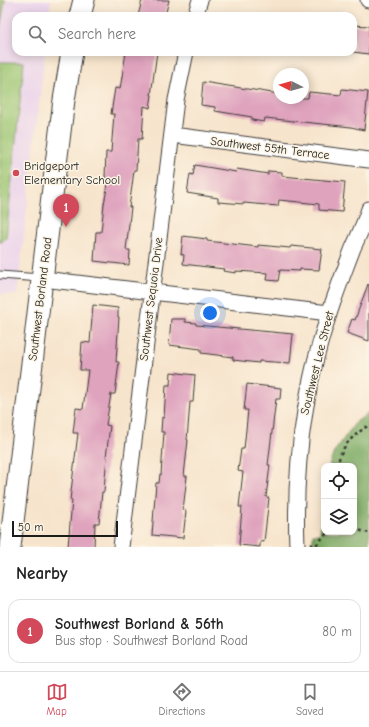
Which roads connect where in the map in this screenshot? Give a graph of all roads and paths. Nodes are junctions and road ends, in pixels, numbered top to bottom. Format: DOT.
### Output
graph roads {
  1 [pos="84,0"];
  2 [pos="200,0"];
  3 [pos="81,12"];
  4 [pos="196,12"];
  5 [pos="71,56"];
  6 [pos="185,56"];
  7 [pos="172,135"];
  8 [pos="369,160"];
  9 [pos="369,209"];
  10 [pos="0,274"];
  11 [pos="43,279"];
  12 [pos="152,292"];
  13 [pos="329,313"];
  14 [pos="369,425"];
  15 [pos="338,463"];
  16 [pos="357,530"];
  17 [pos="369,533"];
  18 [pos="325,535"];
  19 [pos="303,546"];
  20 [pos="10,547"];
  21 [pos="121,547"];
  1 -- 3 [label="main road"];
  2 -- 4 [label="street"];
  5 -- 11 [label="main road, Southwest Borland Road"];
  6 -- 7 [label="street, Southwest Sequoia Drive"];
  7 -- 8 [label="street, Southwest 55th Terrace"];
  7 -- 12 [label="street, Southwest Sequoia Drive"];
  9 -- 13 [label="street, Southwest Lee Street"];
  10 -- 11 [label="lane"];
  11 -- 12 [label="street"];
  11 -- 20 [label="main road, Southwest Borland Road"];
  12 -- 13 [label="street"];
  12 -- 21 [label="street, Southwest Sequoia Drive"];
  13 -- 19 [label="street, Southwest Lee Street"];
  14 -- 15 [label="path"];
  16 -- 17 [label="path"];
  18 -- 19 [label="path"];
}
